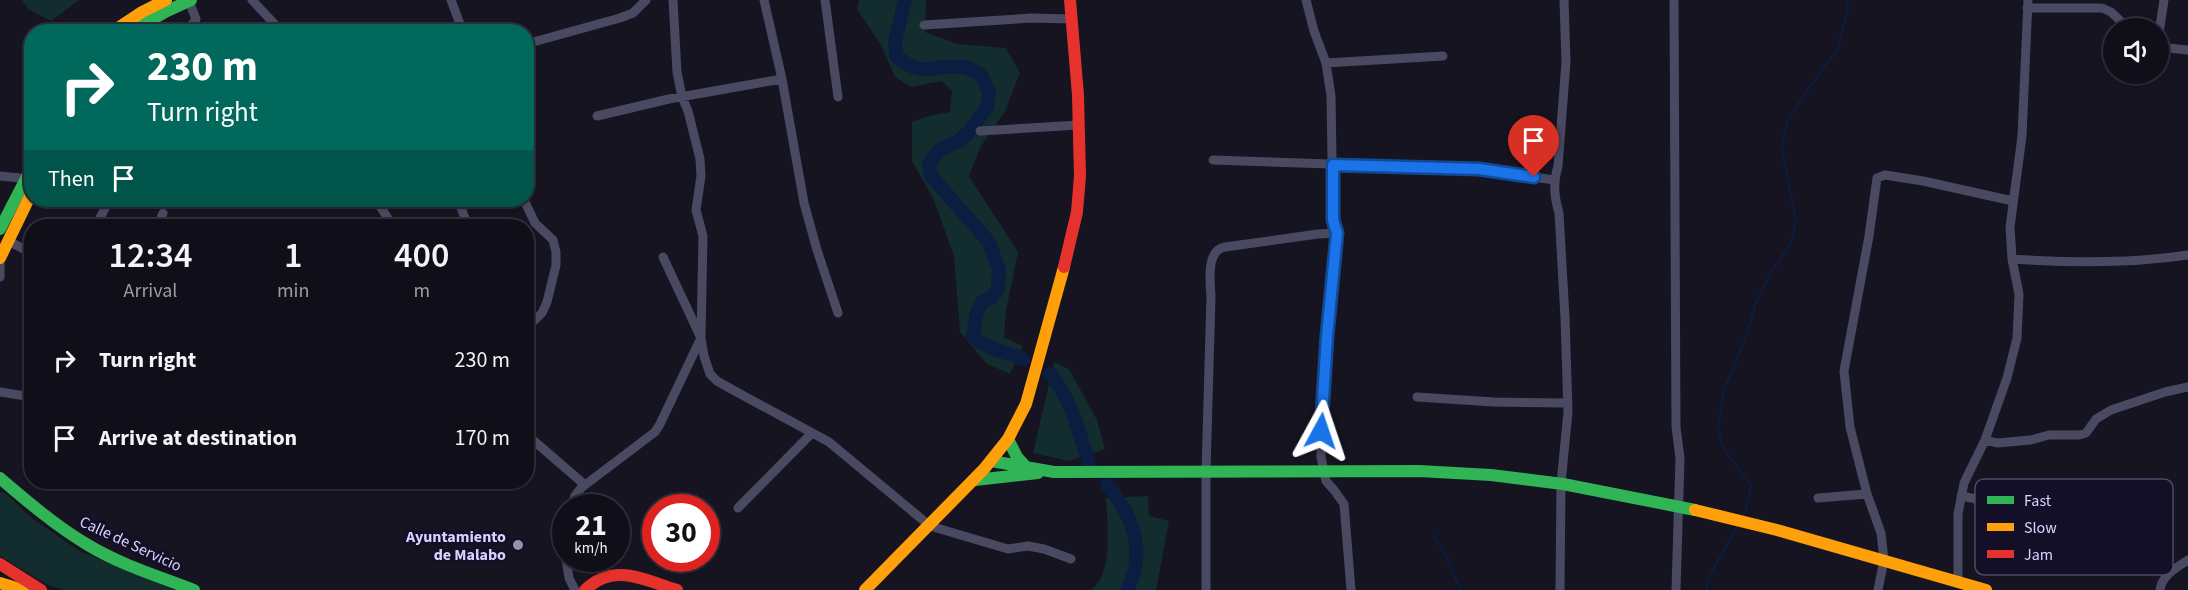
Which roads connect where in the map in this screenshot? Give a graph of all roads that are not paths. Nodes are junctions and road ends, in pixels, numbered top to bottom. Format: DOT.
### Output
graph roads {
  1 [pos="166,0"];
  2 [pos="252,0"];
  3 [pos="451,0"];
  4 [pos="646,0"];
  5 [pos="673,0"];
  6 [pos="764,0"];
  7 [pos="825,0"];
  8 [pos="1070,0"];
  9 [pos="1306,0"];
  10 [pos="1564,0"];
  11 [pos="1674,0"];
  12 [pos="2164,0"];
  13 [pos="190,1"];
  14 [pos="2028,4"];
  15 [pos="2117,18"];
  16 [pos="2161,18"];
  17 [pos="1071,19"];
  18 [pos="124,24"];
  19 [pos="146,24"];
  20 [pos="192,24"];
  21 [pos="274,24"];
  22 [pos="459,24"];
  23 [pos="924,25"];
  24 [pos="534,42"];
  25 [pos="2169,48"];
  26 [pos="2188,50"];
  27 [pos="1443,56"];
  28 [pos="1326,63"];
  29 [pos="782,79"];
  30 [pos="682,97"];
  31 [pos="838,97"];
  32 [pos="597,116"];
  33 [pos="1079,124"];
  34 [pos="980,131"];
  35 [pos="1214,159"];
  36 [pos="1333,165"];
  37 [pos="24,175"];
  38 [pos="0,176"];
  39 [pos="1554,180"];
  40 [pos="24,186"];
  41 [pos="2013,201"];
  42 [pos="25,207"];
  43 [pos="163,213"];
  44 [pos="161,219"];
  45 [pos="534,221"];
  46 [pos="0,230"];
  47 [pos="1337,233"];
  48 [pos="9,241"];
  49 [pos="24,249"];
  50 [pos="2188,255"];
  51 [pos="663,257"];
  52 [pos="2012,259"];
  53 [pos="0,260"];
  54 [pos="0,277"];
  55 [pos="838,313"];
  56 [pos="534,320"];
  57 [pos="701,338"];
  58 [pos="2188,387"];
  59 [pos="0,392"];
  60 [pos="24,396"];
  61 [pos="1417,397"];
  62 [pos="1566,403"];
  63 [pos="812,433"];
  64 [pos="1008,440"];
  65 [pos="1985,440"];
  66 [pos="534,441"];
  67 [pos="988,465"];
  68 [pos="1027,468"];
  69 [pos="1042,471"];
  70 [pos="1206,471"];
  71 [pos="1323,471"];
  72 [pos="1009,476"];
  73 [pos="0,478"];
  74 [pos="974,481"];
  75 [pos="1561,483"];
  76 [pos="585,485"];
  77 [pos="577,494"];
  78 [pos="1867,494"];
  79 [pos="1961,496"];
  80 [pos="1818,498"];
  81 [pos="1975,498"];
  82 [pos="738,508"];
  83 [pos="1679,508"];
  84 [pos="930,526"];
  85 [pos="1071,559"];
  86 [pos="1884,560"];
  87 [pos="2188,560"];
  88 [pos="0,564"];
  89 [pos="2173,571"];
  90 [pos="568,572"];
  91 [pos="2167,575"];
  92 [pos="1958,582"];
  93 [pos="0,583"];
  94 [pos="23,590"];
  95 [pos="41,590"];
  96 [pos="194,590"];
  97 [pos="575,590"];
  98 [pos="585,590"];
  99 [pos="677,590"];
  100 [pos="865,590"];
  101 [pos="1206,590"];
  102 [pos="1351,590"];
  103 [pos="1560,590"];
  104 [pos="1676,590"];
  105 [pos="1878,590"];
  106 [pos="1985,590"];
  107 [pos="2160,590"];
  1 -- 18 [label="main road"];
  2 -- 21 [label="street"];
  3 -- 22 [label="street"];
  4 -- 24 [label="street"];
  5 -- 30 [label="street"];
  6 -- 29 [label="street"];
  7 -- 31 [label="street"];
  8 -- 17 [label="main road"];
  9 -- 28 [label="street"];
  10 -- 39 [label="street"];
  11 -- 83 [label="street"];
  12 -- 16 [label="street"];
  13 -- 19 [label="main road"];
  13 -- 20 [label="street"];
  14 -- 15 [label="street"];
  14 -- 41 [label="street"];
  17 -- 23 [label="street"];
  17 -- 33 [label="main road"];
  25 -- 26 [label="street"];
  27 -- 28 [label="street"];
  28 -- 36 [label="street"];
  29 -- 30 [label="street"];
  29 -- 55 [label="street"];
  30 -- 32 [label="street"];
  30 -- 57 [label="street"];
  33 -- 34 [label="street"];
  33 -- 64 [label="main road"];
  35 -- 36 [label="street"];
  36 -- 39 [label="street"];
  36 -- 47 [label="street"];
  37 -- 38 [label="street"];
  39 -- 62 [label="street"];
  40 -- 46 [label="main road"];
  41 -- 52 [label="street"];
  41 -- 78 [label="street"];
  42 -- 48 [label="main road"];
  43 -- 44 [label="street"];
  45 -- 56 [label="street"];
  47 -- 70 [label="street"];
  47 -- 71 [label="street"];
  48 -- 49 [label="street"];
  48 -- 53 [label="main road"];
  50 -- 52 [label="street"];
  51 -- 57 [label="street"];
  52 -- 65 [label="street"];
  53 -- 54 [label="street"];
  57 -- 63 [label="street"];
  57 -- 76 [label="street"];
  58 -- 65 [label="street"];
  59 -- 60 [label="street"];
  61 -- 62 [label="street"];
  62 -- 75 [label="street"];
  63 -- 82 [label="street"];
  63 -- 84 [label="street"];
  64 -- 67 [label="main road"];
  64 -- 68 [label="main road"];
  65 -- 79 [label="street"];
  66 -- 76 [label="street"];
  67 -- 68 [label="main road"];
  67 -- 72 [label="main road"];
  67 -- 74 [label="main road"];
  68 -- 69 [label="main road"];
  69 -- 70 [label="main road"];
  69 -- 72 [label="main road"];
  70 -- 71 [label="main road"];
  70 -- 101 [label="street"];
  71 -- 75 [label="main road"];
  71 -- 102 [label="street"];
  72 -- 74 [label="main road"];
  73 -- 96 [label="main road, Calle de Servicio"];
  74 -- 84 [label="main road"];
  75 -- 83 [label="main road"];
  75 -- 103 [label="street"];
  76 -- 77 [label="street"];
  78 -- 80 [label="street"];
  78 -- 86 [label="street"];
  79 -- 81 [label="street"];
  79 -- 92 [label="street"];
  83 -- 86 [label="main road"];
  83 -- 104 [label="street"];
  84 -- 85 [label="street"];
  84 -- 100 [label="main road"];
  86 -- 92 [label="main road"];
  86 -- 105 [label="street"];
  87 -- 89 [label="street"];
  88 -- 95 [label="main road"];
  90 -- 97 [label="street"];
  91 -- 107 [label="street"];
  92 -- 106 [label="main road"];
  93 -- 94 [label="main road"];
  98 -- 99 [label="main road"];
}
